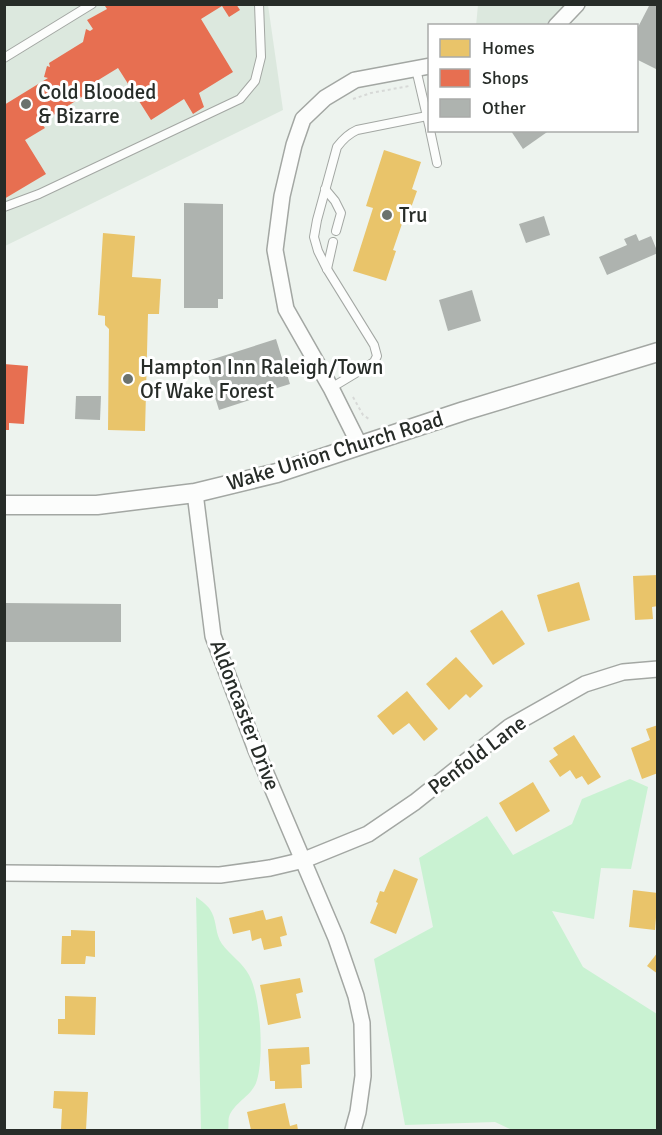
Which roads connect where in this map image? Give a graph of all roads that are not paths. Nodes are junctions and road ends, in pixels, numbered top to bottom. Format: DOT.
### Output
graph roads {
  1 [pos="92,4"];
  2 [pos="259,4"];
  3 [pos="577,4"];
  4 [pos="558,24"];
  5 [pos="4,58"];
  6 [pos="423,68"];
  7 [pos="427,116"];
  8 [pos="428,121"];
  9 [pos="430,132"];
  10 [pos="437,163"];
  11 [pos="325,189"];
  12 [pos="4,207"];
  13 [pos="336,231"];
  14 [pos="333,242"];
  15 [pos="327,269"];
  16 [pos="657,352"];
  17 [pos="331,388"];
  18 [pos="360,446"];
  19 [pos="195,493"];
  20 [pos="4,505"];
  21 [pos="657,669"];
  22 [pos="304,860"];
  23 [pos="4,873"];
  24 [pos="353,1131"];
  1 -- 5 [label="lane"];
  2 -- 12 [label="lane"];
  3 -- 4 [label="street"];
  6 -- 7 [label="lane"];
  6 -- 17 [label="street"];
  7 -- 8 [label="lane"];
  7 -- 11 [label="lane"];
  9 -- 10 [label="lane"];
  11 -- 13 [label="lane"];
  11 -- 15 [label="lane"];
  14 -- 15 [label="lane"];
  15 -- 17 [label="lane"];
  16 -- 18 [label="street, Wake Union Church Road"];
  17 -- 18 [label="street"];
  18 -- 19 [label="street, Wake Union Church Road"];
  19 -- 20 [label="street, Wake Union Church Road"];
  19 -- 22 [label="street, Aldoncaster Drive"];
  21 -- 22 [label="street, Penfold Lane"];
  22 -- 23 [label="street, Penfold Lane"];
  22 -- 24 [label="street"];
}
